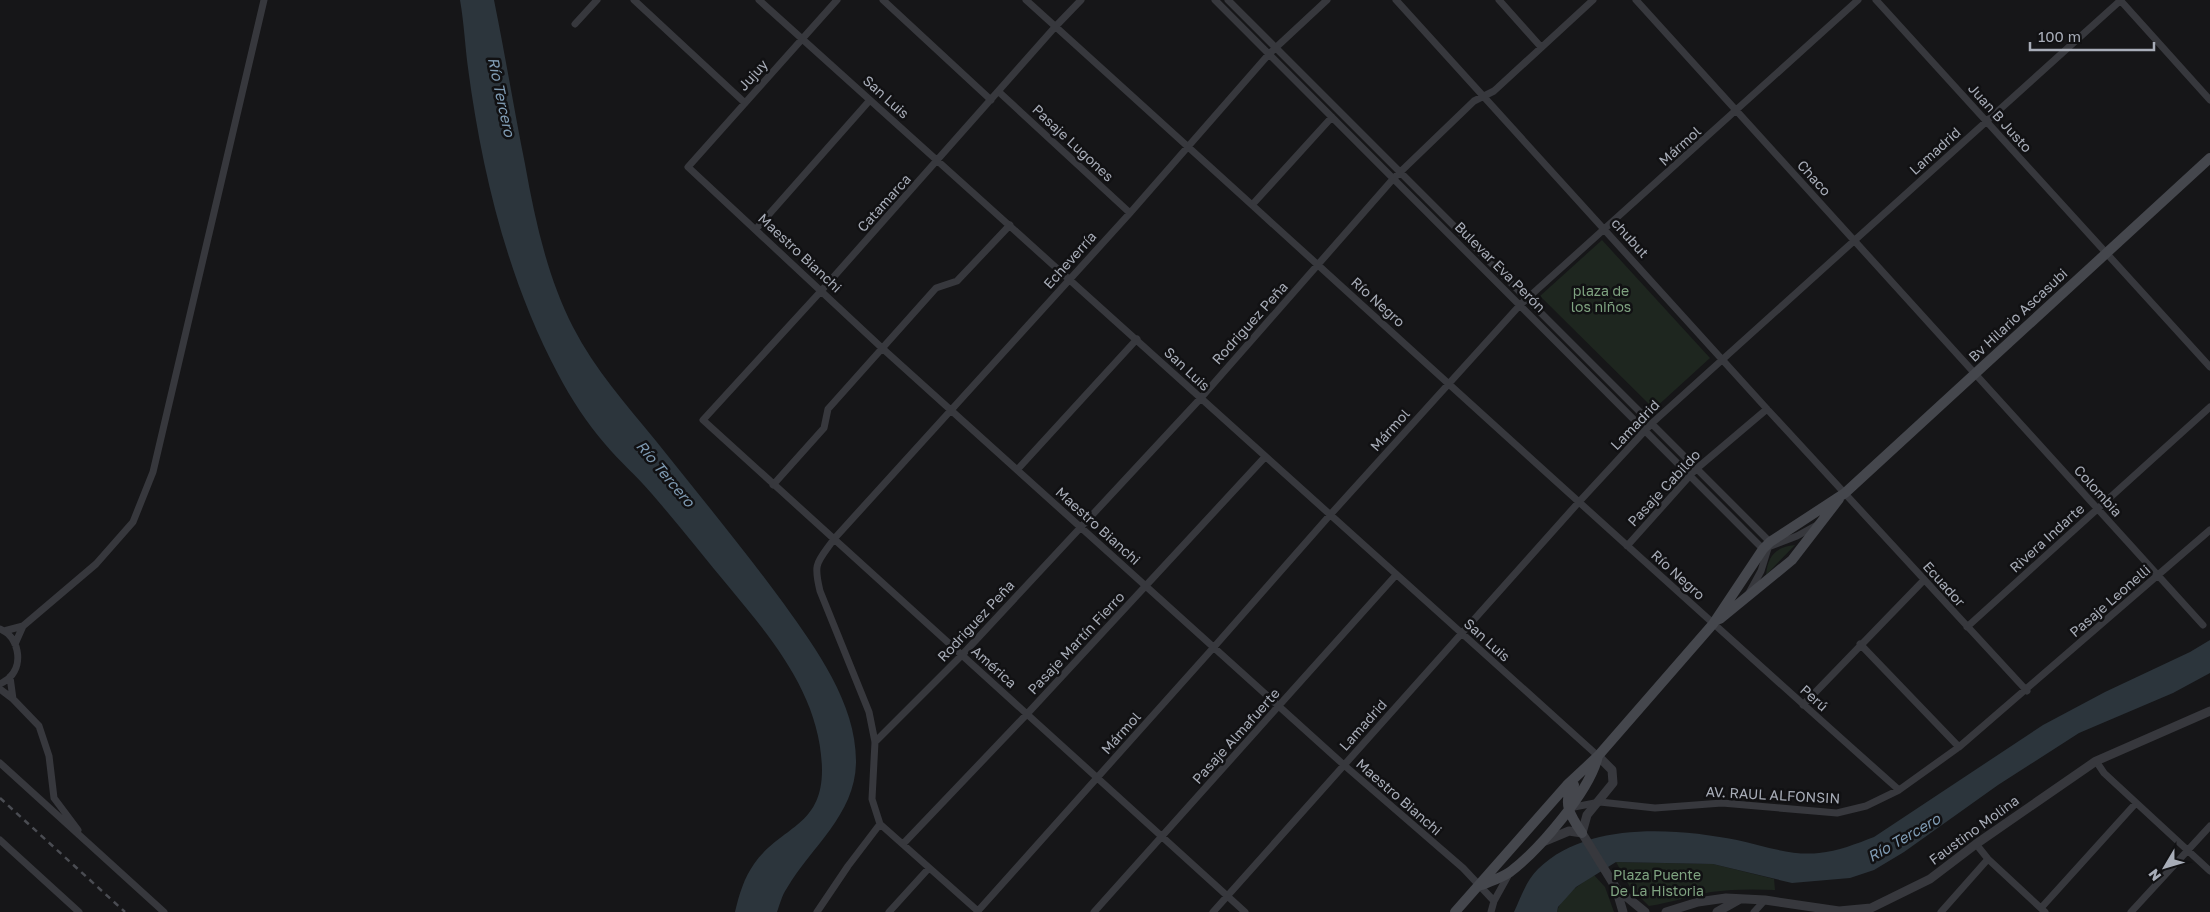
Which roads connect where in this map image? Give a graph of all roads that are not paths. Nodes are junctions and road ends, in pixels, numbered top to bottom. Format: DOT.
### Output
graph roads {
  1 [pos="264,0"];
  2 [pos="597,0"];
  3 [pos="634,0"];
  4 [pos="760,0"];
  5 [pos="837,0"];
  6 [pos="883,0"];
  7 [pos="1026,0"];
  8 [pos="1081,0"];
  9 [pos="1215,0"];
  10 [pos="1228,0"];
  11 [pos="1327,0"];
  12 [pos="1396,0"];
  13 [pos="1499,0"];
  14 [pos="1593,0"];
  15 [pos="1636,0"];
  16 [pos="1858,0"];
  17 [pos="1876,0"];
  18 [pos="2120,0"];
  19 [pos="575,24"];
  20 [pos="1055,27"];
  21 [pos="802,38"];
  22 [pos="1541,47"];
  23 [pos="1276,48"];
  24 [pos="1269,54"];
  25 [pos="999,92"];
  26 [pos="1483,95"];
  27 [pos="870,100"];
  28 [pos="991,100"];
  29 [pos="2210,100"];
  30 [pos="745,103"];
  31 [pos="1737,110"];
  32 [pos="1332,117"];
  33 [pos="1986,121"];
  34 [pos="1188,147"];
  35 [pos="2210,158"];
  36 [pos="938,160"];
  37 [pos="688,167"];
  38 [pos="1399,172"];
  39 [pos="1393,179"];
  40 [pos="1252,205"];
  41 [pos="1130,213"];
  42 [pos="1010,225"];
  43 [pos="756,229"];
  44 [pos="1605,230"];
  45 [pos="1854,241"];
  46 [pos="2106,252"];
  47 [pos="1318,265"];
  48 [pos="1070,279"];
  49 [pos="822,290"];
  50 [pos="1527,300"];
  51 [pos="1520,305"];
  52 [pos="1137,339"];
  53 [pos="882,348"];
  54 [pos="1722,359"];
  55 [pos="2210,367"];
  56 [pos="1975,374"];
  57 [pos="1449,383"];
  58 [pos="1200,399"];
  59 [pos="2210,407"];
  60 [pos="951,409"];
  61 [pos="1767,409"];
  62 [pos="703,420"];
  63 [pos="1651,424"];
  64 [pos="1645,431"];
  65 [pos="1265,457"];
  66 [pos="1018,470"];
  67 [pos="1696,470"];
  68 [pos="1690,478"];
  69 [pos="773,485"];
  70 [pos="1845,493"];
  71 [pos="1578,503"];
  72 [pos="2097,509"];
  73 [pos="1330,515"];
  74 [pos="1821,523"];
  75 [pos="1081,527"];
  76 [pos="2210,530"];
  77 [pos="834,539"];
  78 [pos="1627,546"];
  79 [pos="1767,546"];
  80 [pos="1396,575"];
  81 [pos="2158,576"];
  82 [pos="1924,580"];
  83 [pos="1146,586"];
  84 [pos="1745,600"];
  85 [pos="1713,624"];
  86 [pos="2203,625"];
  87 [pos="24,626"];
  88 [pos="1967,627"];
  89 [pos="2,630"];
  90 [pos="1462,635"];
  91 [pos="15,644"];
  92 [pos="1860,644"];
  93 [pos="1214,647"];
  94 [pos="962,655"];
  95 [pos="10,677"];
  96 [pos="0,684"];
  97 [pos="0,689"];
  98 [pos="2027,691"];
  99 [pos="13,699"];
  100 [pos="1802,704"];
  101 [pos="1279,706"];
  102 [pos="2210,711"];
  103 [pos="1027,714"];
  104 [pos="875,742"];
  105 [pos="1959,748"];
  106 [pos="1598,756"];
  107 [pos="2096,761"];
  108 [pos="0,763"];
  109 [pos="1344,765"];
  110 [pos="1583,769"];
  111 [pos="1098,778"];
  112 [pos="1899,790"];
  113 [pos="1600,802"];
  114 [pos="2136,803"];
  115 [pos="1569,808"];
  116 [pos="880,824"];
  117 [pos="2210,826"];
  118 [pos="1582,833"];
  119 [pos="1162,837"];
  120 [pos="0,840"];
  121 [pos="89,844"];
  122 [pos="904,844"];
  123 [pos="1539,844"];
  124 [pos="1976,844"];
  125 [pos="2187,851"];
  126 [pos="1988,859"];
  127 [pos="929,868"];
  128 [pos="2210,871"];
  129 [pos="1510,872"];
  130 [pos="1480,886"];
  131 [pos="1616,888"];
  132 [pos="1228,896"];
  133 [pos="1740,898"];
  134 [pos="1765,900"];
  135 [pos="1494,901"];
  136 [pos="2043,910"];
  137 [pos="79,912"];
  138 [pos="164,912"];
  139 [pos="817,912"];
  140 [pos="890,912"];
  141 [pos="978,912"];
  142 [pos="1094,912"];
  143 [pos="1213,912"];
  144 [pos="1245,912"];
  145 [pos="1456,912"];
  146 [pos="1491,912"];
  147 [pos="1623,912"];
  148 [pos="1645,912"];
  149 [pos="1666,912"];
  150 [pos="1717,912"];
  151 [pos="1754,912"];
  152 [pos="1840,912"];
  153 [pos="1941,912"];
  154 [pos="2131,912"];
  1 -- 87 [label="street"];
  2 -- 19 [label="street"];
  3 -- 30 [label="street"];
  4 -- 21 [label="street, San Luis"];
  5 -- 21 [label="street, Jujuy"];
  6 -- 28 [label="street"];
  7 -- 20 [label="street, Río Negro"];
  8 -- 20 [label="street, Catamarca"];
  9 -- 24 [label="street, Bulevar Eva Perón"];
  10 -- 23 [label="street, Bulevar Eva Perón"];
  11 -- 23 [label="street, Echeverría"];
  12 -- 26 [label="street, chubut"];
  13 -- 22 [label="street"];
  14 -- 22 [label="street, Rodriguez Peña"];
  15 -- 31 [label="street, Chaco"];
  16 -- 31 [label="street, Mármol"];
  17 -- 33 [label="street, Juan B Justo"];
  18 -- 29 [label="street"];
  18 -- 33 [label="street, Lamadrid"];
  20 -- 25 [label="street, Catamarca"];
  20 -- 34 [label="street, Río Negro"];
  21 -- 27 [label="street, San Luis"];
  21 -- 30 [label="street, Jujuy"];
  22 -- 26 [label="street, Rodriguez Peña"];
  23 -- 24 [label="street, Echeverría"];
  23 -- 38 [label="street, Bulevar Eva Perón"];
  24 -- 32 [label="street, Bulevar Eva Perón"];
  24 -- 34 [label="street, Echeverría"];
  25 -- 28 [label="street, Catamarca"];
  25 -- 41 [label="street, Pasaje Lugones"];
  26 -- 38 [label="street, Rodriguez Peña"];
  26 -- 44 [label="street, chubut"];
  27 -- 36 [label="street, San Luis"];
  27 -- 43 [label="street"];
  28 -- 36 [label="street, Catamarca"];
  30 -- 37 [label="street, Jujuy"];
  31 -- 44 [label="street, Mármol"];
  31 -- 45 [label="street, Chaco"];
  32 -- 39 [label="street, Bulevar Eva Perón"];
  32 -- 40 [label="street"];
  33 -- 45 [label="street, Lamadrid"];
  33 -- 46 [label="street, Juan B Justo"];
  34 -- 40 [label="street, Río Negro"];
  34 -- 41 [label="street, Echeverría"];
  35 -- 46 [label="main road, Bv Hilario Ascasubi"];
  36 -- 42 [label="street, San Luis"];
  36 -- 49 [label="street, Catamarca"];
  37 -- 43 [label="street, Maestro Bianchi"];
  38 -- 39 [label="street, Rodriguez Peña"];
  38 -- 50 [label="street, Bulevar Eva Perón"];
  39 -- 47 [label="street, Rodriguez Peña"];
  39 -- 51 [label="street, Bulevar Eva Perón"];
  40 -- 47 [label="street, Río Negro"];
  41 -- 48 [label="street, Echeverría"];
  42 -- 48 [label="street, San Luis"];
  42 -- 53 [label="street"];
  43 -- 49 [label="street, Maestro Bianchi"];
  44 -- 50 [label="street, Mármol"];
  44 -- 54 [label="street, chubut"];
  45 -- 54 [label="street, Lamadrid"];
  45 -- 56 [label="street, Chaco"];
  46 -- 55 [label="street, Juan B Justo"];
  46 -- 56 [label="main road, Bv Hilario Ascasubi"];
  47 -- 57 [label="street, Río Negro"];
  47 -- 58 [label="street, Rodriguez Peña"];
  48 -- 52 [label="street, San Luis"];
  48 -- 60 [label="street, Echeverría"];
  49 -- 53 [label="street, Maestro Bianchi"];
  49 -- 62 [label="street, Catamarca"];
  50 -- 51 [label="street, Mármol"];
  50 -- 63 [label="street, Bulevar Eva Perón"];
  51 -- 57 [label="street, Mármol"];
  51 -- 64 [label="street, Bulevar Eva Perón"];
  52 -- 58 [label="street, San Luis"];
  52 -- 66 [label="street"];
  53 -- 60 [label="street, Maestro Bianchi"];
  53 -- 69 [label="street"];
  54 -- 61 [label="street, chubut"];
  54 -- 63 [label="street, Lamadrid"];
  56 -- 70 [label="main road, Bv Hilario Ascasubi"];
  56 -- 72 [label="street, Colombia"];
  57 -- 71 [label="street, Río Negro"];
  57 -- 73 [label="street, Mármol"];
  58 -- 65 [label="street, San Luis"];
  58 -- 75 [label="street, Rodriguez Peña"];
  59 -- 72 [label="street, Rivera Indarte"];
  60 -- 66 [label="street, Maestro Bianchi"];
  60 -- 77 [label="street, Echeverría"];
  61 -- 67 [label="street, Pasaje Cabildo"];
  61 -- 70 [label="street, chubut"];
  62 -- 69 [label="street, América"];
  63 -- 64 [label="street, Lamadrid"];
  63 -- 67 [label="street, Bulevar Eva Perón"];
  64 -- 68 [label="street, Bulevar Eva Perón"];
  64 -- 71 [label="street, Lamadrid"];
  65 -- 73 [label="street, San Luis"];
  65 -- 83 [label="street, Pasaje Martín Fierro"];
  66 -- 75 [label="street, Maestro Bianchi"];
  67 -- 68 [label="street, Pasaje Cabildo"];
  67 -- 79 [label="street, Bulevar Eva Perón"];
  68 -- 78 [label="street, Pasaje Cabildo"];
  68 -- 79 [label="street, Bulevar Eva Perón"];
  69 -- 77 [label="street, América"];
  70 -- 74 [label="main road"];
  70 -- 79 [label="main road"];
  70 -- 82 [label="street, Ecuador"];
  71 -- 78 [label="street, Río Negro"];
  71 -- 90 [label="street, Lamadrid"];
  72 -- 81 [label="street, Colombia"];
  72 -- 88 [label="street, Rivera Indarte"];
  73 -- 80 [label="street, San Luis"];
  73 -- 93 [label="street, Mármol"];
  74 -- 79 [label="street"];
  74 -- 84 [label="main road"];
  75 -- 83 [label="street, Maestro Bianchi"];
  75 -- 94 [label="street, Rodriguez Peña"];
  76 -- 81 [label="street, Pasaje Leonelli"];
  77 -- 94 [label="street, América"];
  77 -- 104 [label="street, Echeverría"];
  78 -- 85 [label="street, Río Negro"];
  79 -- 84 [label="street"];
  79 -- 85 [label="main road"];
  80 -- 90 [label="street, San Luis"];
  80 -- 101 [label="street, Pasaje Almafuerte"];
  81 -- 86 [label="street, Colombia"];
  81 -- 98 [label="street, Pasaje Leonelli"];
  82 -- 88 [label="street, Ecuador"];
  82 -- 92 [label="street"];
  83 -- 93 [label="street, Maestro Bianchi"];
  83 -- 103 [label="street, Pasaje Martín Fierro"];
  84 -- 85 [label="main road"];
  85 -- 100 [label="street, Perú"];
  85 -- 106 [label="main road"];
  87 -- 89 [label="street"];
  87 -- 91 [label="street"];
  88 -- 98 [label="street, Ecuador"];
  89 -- 91 [label="street"];
  90 -- 106 [label="street, San Luis"];
  90 -- 109 [label="street, Lamadrid"];
  91 -- 95 [label="street"];
  92 -- 100 [label="street"];
  92 -- 105 [label="street"];
  93 -- 101 [label="street, Maestro Bianchi"];
  93 -- 111 [label="street, Mármol"];
  94 -- 103 [label="street, América"];
  94 -- 104 [label="street, Rodriguez Peña"];
  95 -- 96 [label="street"];
  95 -- 99 [label="street"];
  97 -- 99 [label="street"];
  98 -- 105 [label="street, AV. RAUL ALFONSIN"];
  99 -- 121 [label="street"];
  100 -- 112 [label="street, Perú"];
  101 -- 109 [label="street, Maestro Bianchi"];
  101 -- 119 [label="street, Pasaje Almafuerte"];
  102 -- 107 [label="street, Faustino Molina"];
  103 -- 111 [label="street, América"];
  103 -- 122 [label="street, Pasaje Martín Fierro"];
  104 -- 116 [label="street"];
  105 -- 112 [label="street, AV. RAUL ALFONSIN"];
  106 -- 110 [label="main road"];
  106 -- 113 [label="street"];
  106 -- 115 [label="main road"];
  107 -- 114 [label="street"];
  107 -- 124 [label="street, Faustino Molina"];
  108 -- 121 [label="street"];
  109 -- 130 [label="street, Maestro Bianchi"];
  109 -- 132 [label="street, Lamadrid"];
  110 -- 115 [label="main road"];
  110 -- 130 [label="main road"];
  111 -- 119 [label="street, América"];
  111 -- 141 [label="street, Mármol"];
  112 -- 113 [label="street, AV. RAUL ALFONSIN"];
  113 -- 115 [label="street, AV. RAUL ALFONSIN"];
  113 -- 118 [label="street"];
  114 -- 125 [label="street"];
  114 -- 136 [label="street"];
  115 -- 118 [label="main road"];
  115 -- 123 [label="main road"];
  116 -- 122 [label="street"];
  116 -- 139 [label="street"];
  117 -- 125 [label="street"];
  118 -- 123 [label="street"];
  118 -- 131 [label="street"];
  119 -- 132 [label="street, América"];
  119 -- 142 [label="street, Pasaje Almafuerte"];
  120 -- 137 [label="street"];
  121 -- 138 [label="street"];
  122 -- 127 [label="street"];
  123 -- 129 [label="main road"];
  124 -- 126 [label="street"];
  124 -- 152 [label="street, Faustino Molina"];
  125 -- 128 [label="street"];
  125 -- 154 [label="street"];
  126 -- 136 [label="street"];
  126 -- 153 [label="street"];
  127 -- 140 [label="street"];
  127 -- 141 [label="street"];
  129 -- 130 [label="main road"];
  129 -- 135 [label="street"];
  130 -- 135 [label="street, Maestro Bianchi"];
  130 -- 145 [label="main road"];
  131 -- 147 [label="street"];
  131 -- 148 [label="street"];
  132 -- 143 [label="street, Lamadrid"];
  132 -- 144 [label="street, América"];
  133 -- 134 [label="street, Faustino Molina"];
  133 -- 149 [label="street, Faustino Molina"];
  133 -- 150 [label="street"];
  134 -- 151 [label="street"];
  134 -- 152 [label="street, Faustino Molina"];
  135 -- 146 [label="street"];
}
